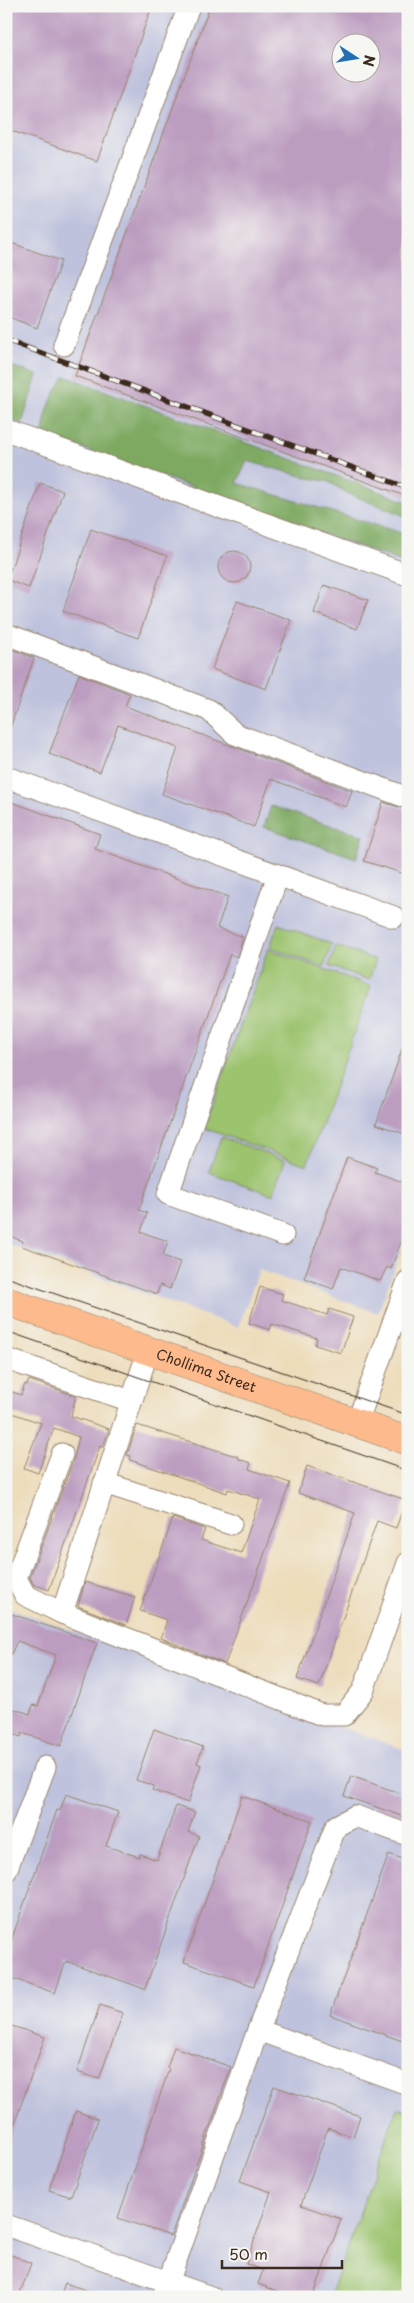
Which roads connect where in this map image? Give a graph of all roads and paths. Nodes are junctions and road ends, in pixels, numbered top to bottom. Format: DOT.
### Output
graph roads {
  1 [pos="189,6"];
  2 [pos="64,345"];
  3 [pos="6,430"];
  4 [pos="408,575"];
  5 [pos="6,634"];
  6 [pos="6,777"];
  7 [pos="408,798"];
  8 [pos="278,874"];
  9 [pos="394,916"];
  10 [pos="283,1235"];
  11 [pos="408,1281"];
  12 [pos="6,1302"];
  13 [pos="148,1351"];
  14 [pos="6,1359"];
  15 [pos="131,1401"];
  16 [pos="357,1423"];
  17 [pos="408,1441"];
  18 [pos="62,1454"];
  19 [pos="104,1483"];
  20 [pos="231,1524"];
  21 [pos="408,1563"];
  22 [pos="62,1614"];
  23 [pos="45,1767"];
  24 [pos="408,1835"];
  25 [pos="6,1870"];
  26 [pos="258,2030"];
  27 [pos="408,2084"];
  28 [pos="6,2225"];
  29 [pos="165,2289"];
  30 [pos="211,2297"];
  1 -- 2 [label="street"];
  3 -- 4 [label="street"];
  5 -- 7 [label="street"];
  6 -- 8 [label="street"];
  8 -- 9 [label="street"];
  8 -- 10 [label="street"];
  11 -- 16 [label="street"];
  12 -- 13 [label="highway, Chollima Street"];
  13 -- 15 [label="street"];
  13 -- 16 [label="highway, Chollima Street"];
  14 -- 15 [label="street"];
  15 -- 19 [label="street"];
  16 -- 17 [label="highway, Chollima Street"];
  18 -- 22 [label="street"];
  19 -- 20 [label="street"];
  19 -- 22 [label="street"];
  21 -- 22 [label="street"];
  23 -- 25 [label="street"];
  24 -- 26 [label="street"];
  26 -- 27 [label="street"];
  26 -- 29 [label="street"];
  28 -- 29 [label="street"];
  29 -- 30 [label="street"];
}
